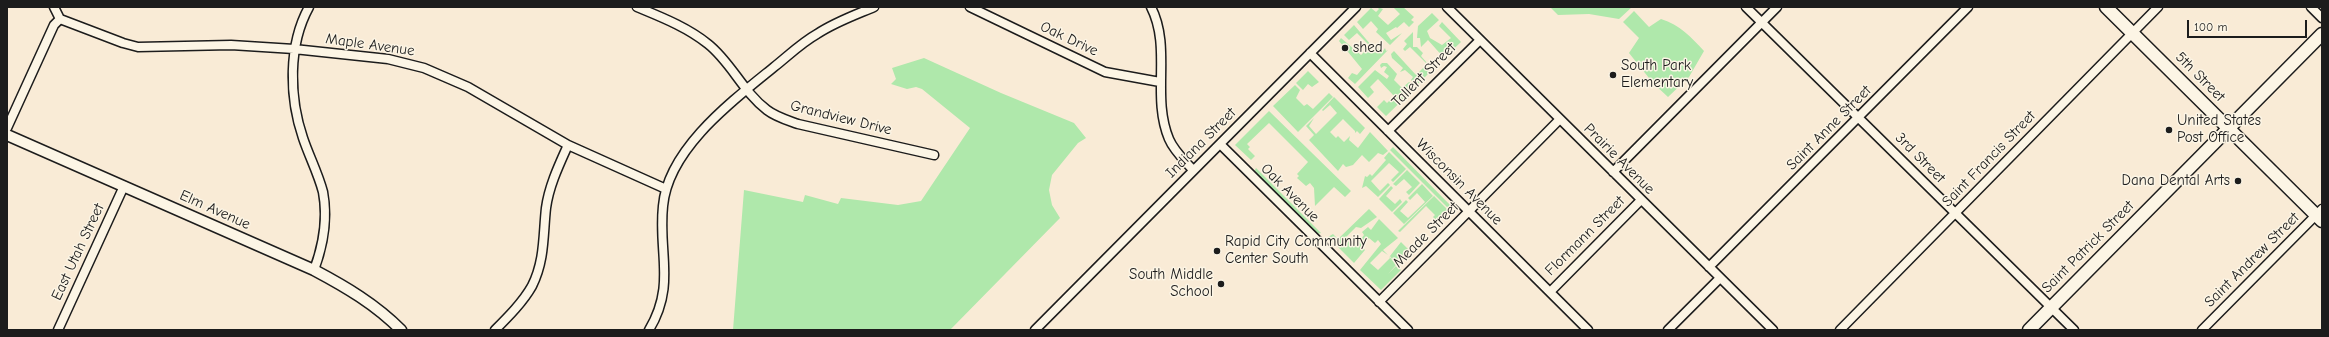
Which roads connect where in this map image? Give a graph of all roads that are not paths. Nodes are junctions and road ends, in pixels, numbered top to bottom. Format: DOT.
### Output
graph roads {
  1 [pos="54,7"];
  2 [pos="309,7"];
  3 [pos="637,7"];
  4 [pos="874,7"];
  5 [pos="970,7"];
  6 [pos="1356,7"];
  7 [pos="1447,7"];
  8 [pos="1746,7"];
  9 [pos="1777,7"];
  10 [pos="1968,7"];
  11 [pos="2106,7"];
  12 [pos="2158,7"];
  13 [pos="2311,7"];
  14 [pos="1154,8"];
  15 [pos="2322,18"];
  16 [pos="60,19"];
  17 [pos="1762,22"];
  18 [pos="2132,33"];
  19 [pos="2322,34"];
  20 [pos="1480,40"];
  21 [pos="294,50"];
  22 [pos="1310,53"];
  23 [pos="1160,82"];
  24 [pos="746,89"];
  25 [pos="1859,118"];
  26 [pos="1560,120"];
  27 [pos="7,128"];
  28 [pos="2228,128"];
  29 [pos="1388,131"];
  30 [pos="7,134"];
  31 [pos="1220,144"];
  32 [pos="568,145"];
  33 [pos="934,155"];
  34 [pos="1193,170"];
  35 [pos="1613,172"];
  36 [pos="124,186"];
  37 [pos="666,189"];
  38 [pos="1641,200"];
  39 [pos="1469,211"];
  40 [pos="1956,213"];
  41 [pos="2320,215"];
  42 [pos="1709,267"];
  43 [pos="314,270"];
  44 [pos="1720,278"];
  45 [pos="1550,292"];
  46 [pos="1379,302"];
  47 [pos="2051,307"];
  48 [pos="58,330"];
  49 [pos="401,330"];
  50 [pos="495,330"];
  51 [pos="649,330"];
  52 [pos="1035,330"];
  53 [pos="1408,330"];
  54 [pos="1588,330"];
  55 [pos="1668,330"];
  56 [pos="1772,330"];
  57 [pos="1840,330"];
  58 [pos="2029,330"];
  59 [pos="2074,330"];
  60 [pos="2202,330"];
  1 -- 16 [label="street"];
  2 -- 21 [label="street"];
  3 -- 24 [label="street, Grandview Drive"];
  4 -- 24 [label="street"];
  5 -- 23 [label="street, Oak Drive"];
  6 -- 22 [label="street, Indiana Street"];
  7 -- 20 [label="street, Prairie Avenue"];
  8 -- 17 [label="street, 3rd Street"];
  9 -- 17 [label="street, Flormann Street"];
  10 -- 25 [label="street, Saint Anne Street"];
  11 -- 18 [label="main road, 5th Street"];
  12 -- 18 [label="street, Saint Francis Street"];
  13 -- 15 [label="street"];
  14 -- 23 [label="street"];
  16 -- 21 [label="street, Maple Avenue"];
  16 -- 27 [label="street"];
  17 -- 25 [label="street, 3rd Street"];
  17 -- 35 [label="street, Flormann Street"];
  18 -- 28 [label="main road, 5th Street"];
  18 -- 40 [label="street, Saint Francis Street"];
  19 -- 28 [label="main road, Saint Patrick Street"];
  20 -- 26 [label="street, Prairie Avenue"];
  20 -- 29 [label="street, Tallent Street"];
  21 -- 32 [label="street, Maple Avenue"];
  21 -- 43 [label="street"];
  22 -- 29 [label="street, Wisconsin Avenue"];
  22 -- 31 [label="street, Indiana Street"];
  23 -- 34 [label="street"];
  24 -- 33 [label="street, Grandview Drive"];
  24 -- 37 [label="street"];
  25 -- 40 [label="street, 3rd Street"];
  25 -- 42 [label="street, Saint Anne Street"];
  26 -- 35 [label="street, Prairie Avenue"];
  26 -- 39 [label="street, Meade Street"];
  28 -- 41 [label="main road, 5th Street"];
  28 -- 47 [label="main road, Saint Patrick Street"];
  29 -- 39 [label="street, Wisconsin Avenue"];
  30 -- 36 [label="street, Elm Avenue"];
  31 -- 34 [label="street, Indiana Street"];
  31 -- 46 [label="street, Oak Avenue"];
  32 -- 37 [label="street, Maple Avenue"];
  32 -- 50 [label="street"];
  34 -- 52 [label="street, Indiana Street"];
  35 -- 38 [label="street, Prairie Avenue"];
  36 -- 43 [label="street, Elm Avenue"];
  36 -- 48 [label="street, East Utah Street"];
  37 -- 51 [label="street"];
  38 -- 42 [label="street, Prairie Avenue"];
  38 -- 45 [label="street, Flormann Street"];
  39 -- 45 [label="street, Wisconsin Avenue"];
  39 -- 46 [label="street, Meade Street"];
  40 -- 47 [label="street, 3rd Street"];
  40 -- 57 [label="street, Saint Francis Street"];
  41 -- 60 [label="street, Saint Andrew Street"];
  42 -- 44 [label="street, Prairie Avenue"];
  43 -- 49 [label="street, Elm Avenue"];
  44 -- 55 [label="street"];
  44 -- 56 [label="street, Prairie Avenue"];
  45 -- 54 [label="street, Wisconsin Avenue"];
  46 -- 53 [label="street, Oak Avenue"];
  47 -- 58 [label="main road, Saint Patrick Street"];
  47 -- 59 [label="street, 3rd Street"];
}
